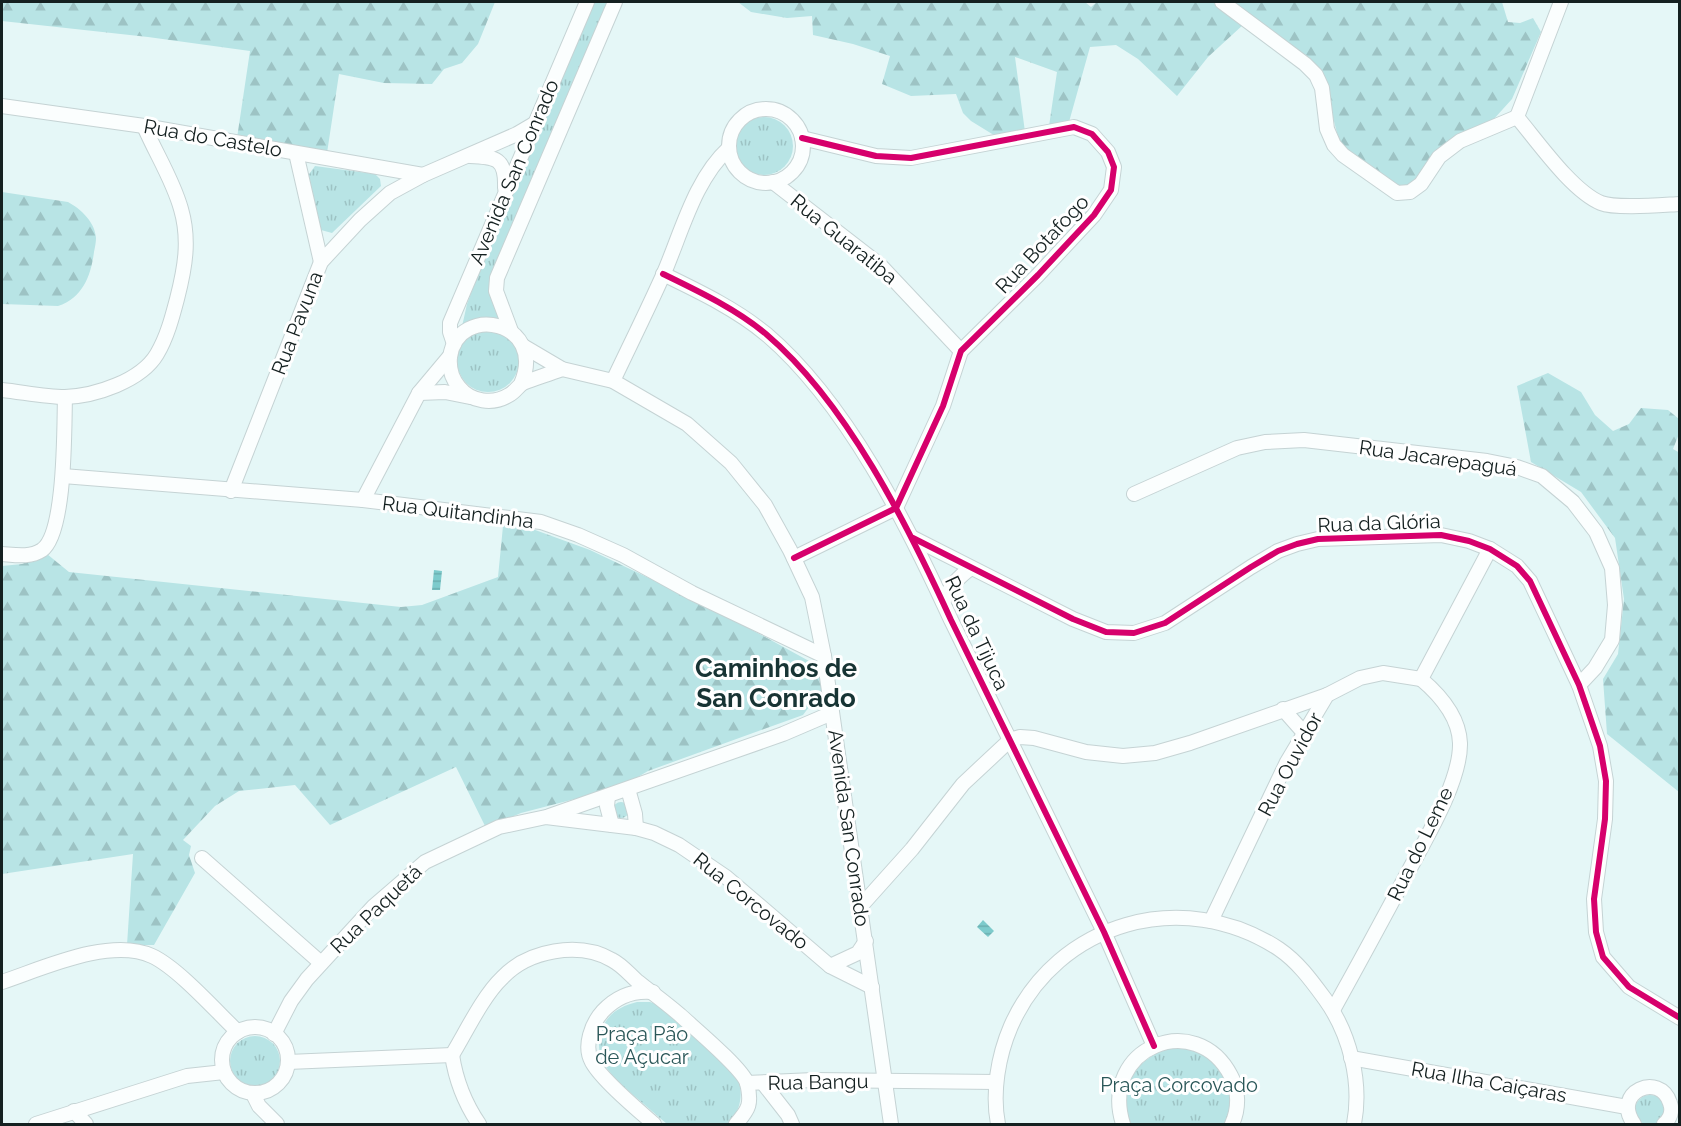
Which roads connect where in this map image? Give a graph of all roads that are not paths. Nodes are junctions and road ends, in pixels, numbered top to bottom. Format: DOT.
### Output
graph roads {
  1 [pos="587,2"];
  2 [pos="615,2"];
  3 [pos="1222,2"];
  4 [pos="1561,2"];
  5 [pos="2,106"];
  6 [pos="1517,117"];
  7 [pos="534,124"];
  8 [pos="144,126"];
  9 [pos="802,138"];
  10 [pos="729,148"];
  11 [pos="296,153"];
  12 [pos="467,156"];
  13 [pos="423,175"];
  14 [pos="773,182"];
  15 [pos="505,193"];
  16 [pos="1680,204"];
  17 [pos="321,262"];
  18 [pos="663,274"];
  19 [pos="511,331"];
  20 [pos="523,346"];
  21 [pos="452,350"];
  22 [pos="961,351"];
  23 [pos="562,369"];
  24 [pos="613,381"];
  25 [pos="520,384"];
  26 [pos="2,390"];
  27 [pos="419,393"];
  28 [pos="65,397"];
  29 [pos="473,398"];
  30 [pos="63,476"];
  31 [pos="231,491"];
  32 [pos="1134,494"];
  33 [pos="363,500"];
  34 [pos="896,508"];
  35 [pos="913,538"];
  36 [pos="1490,549"];
  37 [pos="2,554"];
  38 [pos="794,558"];
  39 [pos="971,568"];
  40 [pos="943,602"];
  41 [pos="824,656"];
  42 [pos="1421,679"];
  43 [pos="1579,685"];
  44 [pos="1327,695"];
  45 [pos="1283,709"];
  46 [pos="832,713"];
  47 [pos="1305,734"];
  48 [pos="1010,740"];
  49 [pos="628,789"];
  50 [pos="608,796"];
  51 [pos="546,817"];
  52 [pos="612,825"];
  53 [pos="636,828"];
  54 [pos="202,858"];
  55 [pos="860,907"];
  56 [pos="1211,921"];
  57 [pos="1104,932"];
  58 [pos="866,941"];
  59 [pos="321,963"];
  60 [pos="830,966"];
  61 [pos="2,982"];
  62 [pos="872,987"];
  63 [pos="653,992"];
  64 [pos="1333,1010"];
  65 [pos="1680,1018"];
  66 [pos="238,1032"];
  67 [pos="274,1034"];
  68 [pos="1154,1046"];
  69 [pos="452,1055"];
  70 [pos="1351,1058"];
  71 [pos="288,1062"];
  72 [pos="224,1072"];
  73 [pos="886,1081"];
  74 [pos="996,1082"];
  75 [pos="747,1083"];
  76 [pos="763,1083"];
  77 [pos="253,1094"];
  78 [pos="1627,1107"];
  79 [pos="74,1111"];
  80 [pos="36,1125"];
  81 [pos="86,1125"];
  82 [pos="277,1125"];
  83 [pos="479,1125"];
  84 [pos="654,1125"];
  85 [pos="736,1125"];
  86 [pos="792,1125"];
  87 [pos="891,1125"];
  88 [pos="998,1125"];
  89 [pos="1124,1125"];
  90 [pos="1232,1125"];
  91 [pos="1354,1125"];
  92 [pos="1634,1125"];
  93 [pos="1664,1125"];
  1 -- 7 [label="street, Avenida San Conrado"];
  2 -- 19 [label="street, Avenida San Conrado"];
  3 -- 6 [label="street"];
  4 -- 6 [label="street"];
  5 -- 8 [label="street, Rua do Castelo"];
  6 -- 16 [label="street"];
  7 -- 12 [label="street, Rua Pavuna"];
  7 -- 15 [label="street, Avenida San Conrado"];
  8 -- 11 [label="street, Rua do Castelo"];
  8 -- 28 [label="street"];
  9 -- 10 [label="street"];
  9 -- 14 [label="street"];
  9 -- 22 [label="street, Rua Botafogo"];
  10 -- 14 [label="street"];
  10 -- 18 [label="street"];
  11 -- 13 [label="street, Rua do Castelo"];
  11 -- 17 [label="street"];
  12 -- 13 [label="street, Rua Pavuna"];
  12 -- 15 [label="street"];
  13 -- 17 [label="street, Rua Pavuna"];
  14 -- 22 [label="street, Rua Guaratiba"];
  15 -- 21 [label="street, Avenida San Conrado"];
  17 -- 31 [label="street, Rua Pavuna"];
  18 -- 24 [label="street"];
  18 -- 34 [label="street, Rua da Tijuca"];
  19 -- 20 [label="street"];
  19 -- 21 [label="street"];
  20 -- 23 [label="street, Avenida San Conrado"];
  20 -- 25 [label="street"];
  21 -- 27 [label="street"];
  21 -- 29 [label="street"];
  22 -- 34 [label="street, Rua Botafogo"];
  23 -- 24 [label="street, Avenida San Conrado"];
  23 -- 25 [label="street"];
  24 -- 38 [label="street, Avenida San Conrado"];
  25 -- 29 [label="street"];
  26 -- 28 [label="street"];
  27 -- 29 [label="street"];
  27 -- 33 [label="street"];
  28 -- 30 [label="street"];
  30 -- 31 [label="street, Rua Quitandinha"];
  30 -- 37 [label="street"];
  31 -- 33 [label="street, Rua Quitandinha"];
  32 -- 43 [label="street, Rua Jacarepaguá"];
  33 -- 41 [label="street, Rua Quitandinha"];
  34 -- 35 [label="street, Rua da Tijuca"];
  34 -- 38 [label="street"];
  35 -- 39 [label="street, Rua da Glória"];
  35 -- 40 [label="street, Rua da Tijuca"];
  36 -- 39 [label="street, Rua da Glória"];
  36 -- 42 [label="street"];
  36 -- 43 [label="street, Rua da Glória"];
  38 -- 41 [label="street, Avenida San Conrado"];
  39 -- 40 [label="street"];
  40 -- 48 [label="street, Rua da Tijuca"];
  41 -- 46 [label="street, Avenida San Conrado"];
  42 -- 44 [label="street, Rua Ouvidor"];
  42 -- 64 [label="street, Rua do Leme"];
  43 -- 65 [label="street, Rua da Glória"];
  44 -- 45 [label="street"];
  44 -- 47 [label="street, Rua Ouvidor"];
  45 -- 47 [label="street"];
  45 -- 48 [label="street"];
  46 -- 49 [label="street, Rua Paquetá"];
  46 -- 55 [label="street, Avenida San Conrado"];
  47 -- 56 [label="street, Rua Ouvidor"];
  48 -- 55 [label="street"];
  48 -- 57 [label="street, Rua da Tijuca"];
  49 -- 50 [label="street, Rua Paquetá"];
  49 -- 53 [label="street"];
  50 -- 51 [label="street, Rua Paquetá"];
  50 -- 52 [label="street"];
  51 -- 52 [label="street, Rua Paquetá"];
  51 -- 59 [label="street, Rua Paquetá"];
  52 -- 53 [label="street, Rua Paquetá"];
  53 -- 60 [label="street, Rua Corcovado"];
  54 -- 59 [label="street"];
  55 -- 58 [label="street, Avenida San Conrado"];
  56 -- 57 [label="street"];
  56 -- 64 [label="street"];
  57 -- 68 [label="street, Rua da Tijuca"];
  57 -- 74 [label="street"];
  58 -- 60 [label="street"];
  58 -- 62 [label="street, Avenida San Conrado"];
  59 -- 67 [label="street, Rua Paquetá"];
  60 -- 62 [label="street, Rua Corcovado"];
  61 -- 66 [label="street"];
  62 -- 73 [label="street, Avenida San Conrado"];
  63 -- 69 [label="street, Rua Bangu"];
  63 -- 75 [label="street, Rua Bangu"];
  63 -- 84 [label="street"];
  64 -- 70 [label="street"];
  66 -- 67 [label="street"];
  66 -- 72 [label="street"];
  67 -- 71 [label="street"];
  68 -- 89 [label="street"];
  68 -- 90 [label="street"];
  69 -- 71 [label="street"];
  69 -- 83 [label="street"];
  70 -- 78 [label="street, Rua Ilha Caiçaras"];
  70 -- 91 [label="street"];
  71 -- 77 [label="street"];
  72 -- 77 [label="street"];
  72 -- 79 [label="street"];
  73 -- 74 [label="street, Rua Bangu"];
  73 -- 76 [label="street, Rua Bangu"];
  73 -- 87 [label="street, Avenida San Conrado"];
  74 -- 88 [label="street"];
  75 -- 76 [label="street, Rua Bangu"];
  75 -- 85 [label="street"];
  76 -- 86 [label="street"];
  77 -- 82 [label="street"];
  78 -- 92 [label="street"];
  78 -- 93 [label="street"];
  79 -- 80 [label="street"];
  79 -- 81 [label="street"];
}
